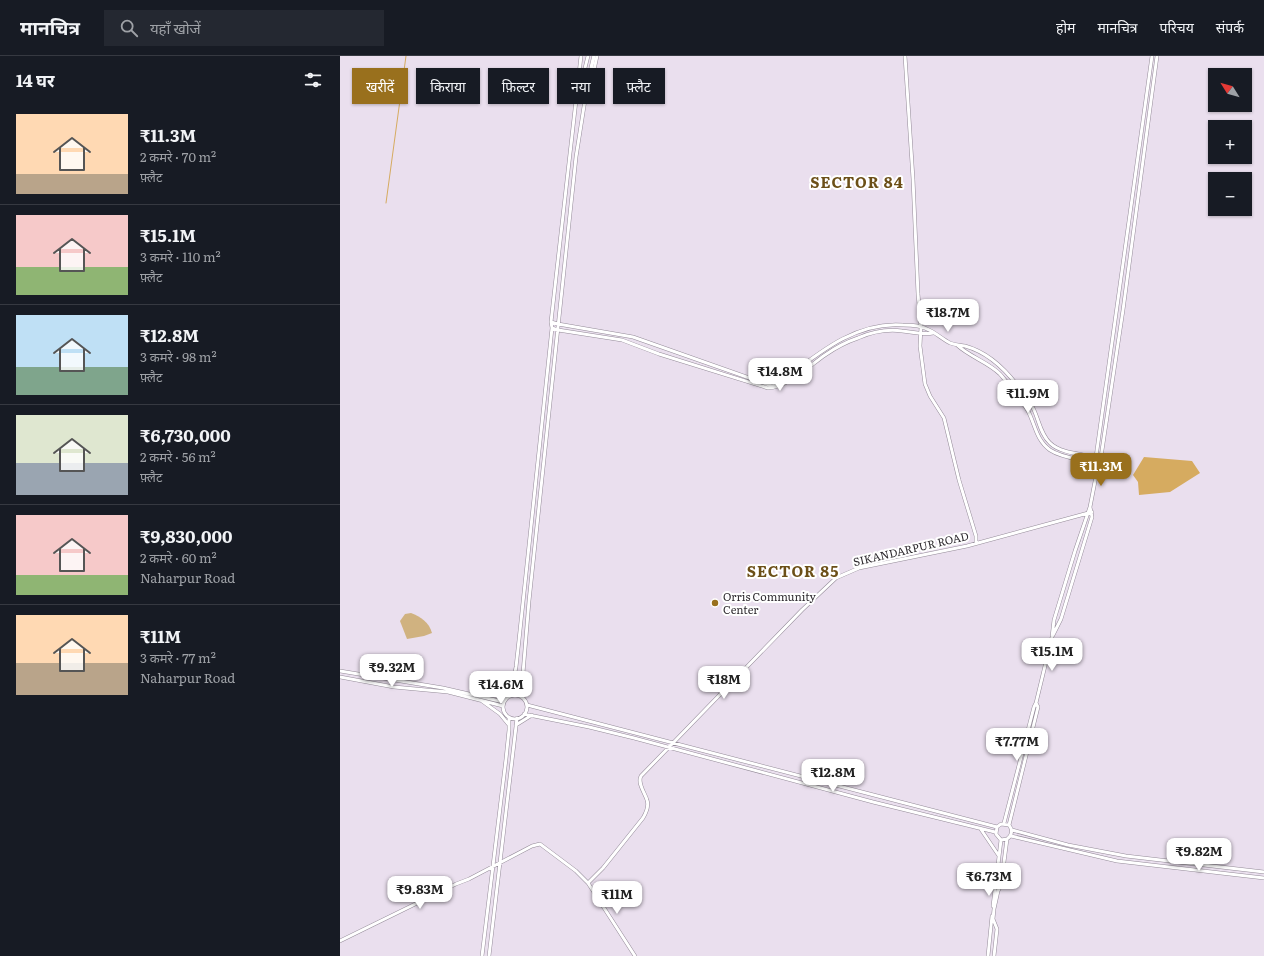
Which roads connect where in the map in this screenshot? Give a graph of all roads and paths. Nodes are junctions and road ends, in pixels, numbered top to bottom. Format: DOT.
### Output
graph roads {
  1 [pos="581,56"];
  2 [pos="588,56"];
  3 [pos="594,56"];
  4 [pos="597,56"];
  5 [pos="905,56"];
  6 [pos="1152,56"];
  7 [pos="1157,56"];
  8 [pos="586,68"];
  9 [pos="591,68"];
  10 [pos="594,68"];
  11 [pos="584,104"];
  12 [pos="551,322"];
  13 [pos="558,324"];
  14 [pos="921,327"];
  15 [pos="552,328"];
  16 [pos="558,330"];
  17 [pos="921,333"];
  18 [pos="933,333"];
  19 [pos="957,345"];
  20 [pos="1096,457"];
  21 [pos="1101,457"];
  22 [pos="1094,463"];
  23 [pos="1098,466"];
  24 [pos="1090,507"];
  25 [pos="532,508"];
  26 [pos="539,508"];
  27 [pos="1092,512"];
  28 [pos="1088,513"];
  29 [pos="976,543"];
  30 [pos="1052,637"];
  31 [pos="340,671"];
  32 [pos="340,677"];
  33 [pos="513,682"];
  34 [pos="510,696"];
  35 [pos="521,697"];
  36 [pos="479,698"];
  37 [pos="1036,703"];
  38 [pos="504,704"];
  39 [pos="527,705"];
  40 [pos="524,714"];
  41 [pos="532,715"];
  42 [pos="509,717"];
  43 [pos="517,718"];
  44 [pos="509,725"];
  45 [pos="516,725"];
  46 [pos="674,743"];
  47 [pos="669,748"];
  48 [pos="920,806"];
  49 [pos="919,813"];
  50 [pos="1004,823"];
  51 [pos="1009,825"];
  52 [pos="997,827"];
  53 [pos="980,828"];
  54 [pos="1012,830"];
  55 [pos="995,832"];
  56 [pos="1011,836"];
  57 [pos="1001,840"];
  58 [pos="1006,840"];
  59 [pos="999,856"];
  60 [pos="500,862"];
  61 [pos="493,866"];
  62 [pos="1264,872"];
  63 [pos="1264,878"];
  64 [pos="588,883"];
  65 [pos="340,941"];
  66 [pos="482,956"];
  67 [pos="488,956"];
  68 [pos="635,956"];
  69 [pos="988,956"];
  70 [pos="994,956"];
  1 -- 12 [label="street"];
  2 -- 8 [label="street"];
  3 -- 9 [label="highway"];
  4 -- 10 [label="street"];
  5 -- 14 [label="street"];
  6 -- 20 [label="street"];
  7 -- 21 [label="street"];
  11 -- 13 [label="street"];
  12 -- 13 [label="street"];
  12 -- 15 [label="street"];
  13 -- 14 [label="street"];
  13 -- 16 [label="street"];
  14 -- 17 [label="street"];
  14 -- 18 [label="street"];
  15 -- 16 [label="street"];
  15 -- 25 [label="street"];
  16 -- 17 [label="street"];
  16 -- 26 [label="street"];
  17 -- 18 [label="street"];
  17 -- 29 [label="street"];
  18 -- 19 [label="street"];
  19 -- 20 [label="street"];
  19 -- 22 [label="street"];
  20 -- 21 [label="street"];
  20 -- 22 [label="street"];
  21 -- 23 [label="street"];
  22 -- 23 [label="street"];
  23 -- 24 [label="street"];
  24 -- 27 [label="street"];
  24 -- 28 [label="street"];
  25 -- 26 [label="street"];
  25 -- 33 [label="street"];
  26 -- 35 [label="street"];
  27 -- 28 [label="street, SIKANDARPUR ROAD"];
  27 -- 30 [label="street"];
  28 -- 29 [label="street, SIKANDARPUR ROAD"];
  28 -- 30 [label="street"];
  29 -- 46 [label="street, SIKANDARPUR ROAD"];
  30 -- 37 [label="street"];
  31 -- 36 [label="street"];
  32 -- 36 [label="street"];
  33 -- 34 [label="street"];
  33 -- 36 [label="street"];
  34 -- 35 [label="street"];
  34 -- 38 [label="street"];
  35 -- 39 [label="street"];
  36 -- 38 [label="street"];
  36 -- 44 [label="street"];
  37 -- 50 [label="street"];
  37 -- 51 [label="street"];
  38 -- 42 [label="street"];
  39 -- 40 [label="street"];
  39 -- 46 [label="street"];
  40 -- 41 [label="street"];
  40 -- 43 [label="street"];
  41 -- 45 [label="street"];
  41 -- 47 [label="street"];
  42 -- 43 [label="street"];
  42 -- 44 [label="street"];
  43 -- 45 [label="street"];
  44 -- 61 [label="street"];
  45 -- 60 [label="street"];
  46 -- 47 [label="street, SIKANDARPUR ROAD"];
  46 -- 48 [label="street"];
  47 -- 49 [label="street"];
  47 -- 64 [label="street, SIKANDARPUR ROAD"];
  48 -- 49 [label="street"];
  48 -- 52 [label="street"];
  49 -- 53 [label="street"];
  50 -- 51 [label="street"];
  50 -- 52 [label="street"];
  51 -- 54 [label="street"];
  52 -- 55 [label="street"];
  53 -- 55 [label="street"];
  53 -- 59 [label="street"];
  54 -- 56 [label="street"];
  54 -- 62 [label="street"];
  55 -- 57 [label="street"];
  56 -- 58 [label="street"];
  56 -- 63 [label="street"];
  57 -- 58 [label="street"];
  57 -- 59 [label="street"];
  58 -- 70 [label="street"];
  59 -- 69 [label="street"];
  60 -- 61 [label="street"];
  60 -- 64 [label="street"];
  60 -- 67 [label="street"];
  61 -- 65 [label="street"];
  61 -- 66 [label="street"];
  64 -- 68 [label="street"];
}
